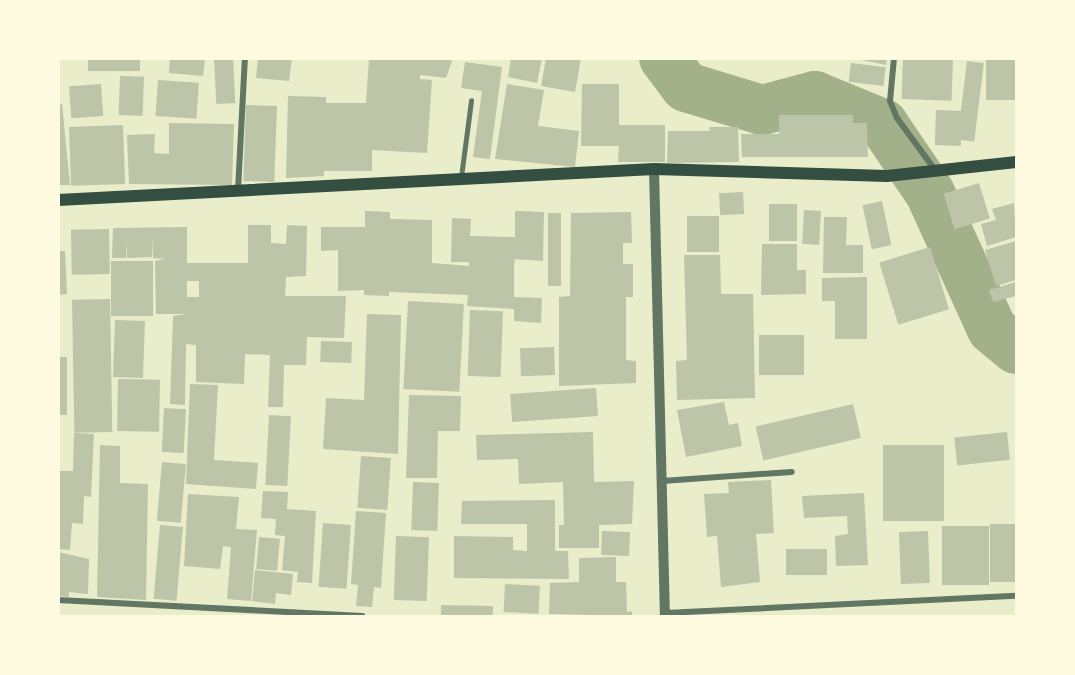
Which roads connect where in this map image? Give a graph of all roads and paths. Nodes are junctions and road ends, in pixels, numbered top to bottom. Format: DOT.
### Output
graph roads {
  1 [pos="245,58"];
  2 [pos="894,58"];
  3 [pos="471,101"];
  4 [pos="1017,162"];
  5 [pos="654,170"];
  6 [pos="932,173"];
  7 [pos="461,180"];
  8 [pos="237,194"];
  9 [pos="58,200"];
  10 [pos="792,472"];
  11 [pos="662,481"];
  12 [pos="1017,596"];
  13 [pos="58,600"];
  14 [pos="247,613"];
  15 [pos="665,615"];
  16 [pos="363,616"];
  1 -- 8 [label="street"];
  2 -- 6 [label="street"];
  3 -- 7 [label="lane"];
  4 -- 6 [label="main road"];
  5 -- 6 [label="main road"];
  5 -- 7 [label="main road"];
  5 -- 11 [label="street"];
  7 -- 8 [label="main road"];
  8 -- 9 [label="main road"];
  10 -- 11 [label="street"];
  11 -- 15 [label="street"];
  12 -- 15 [label="street"];
  13 -- 14 [label="street"];
  14 -- 16 [label="street"];
}
